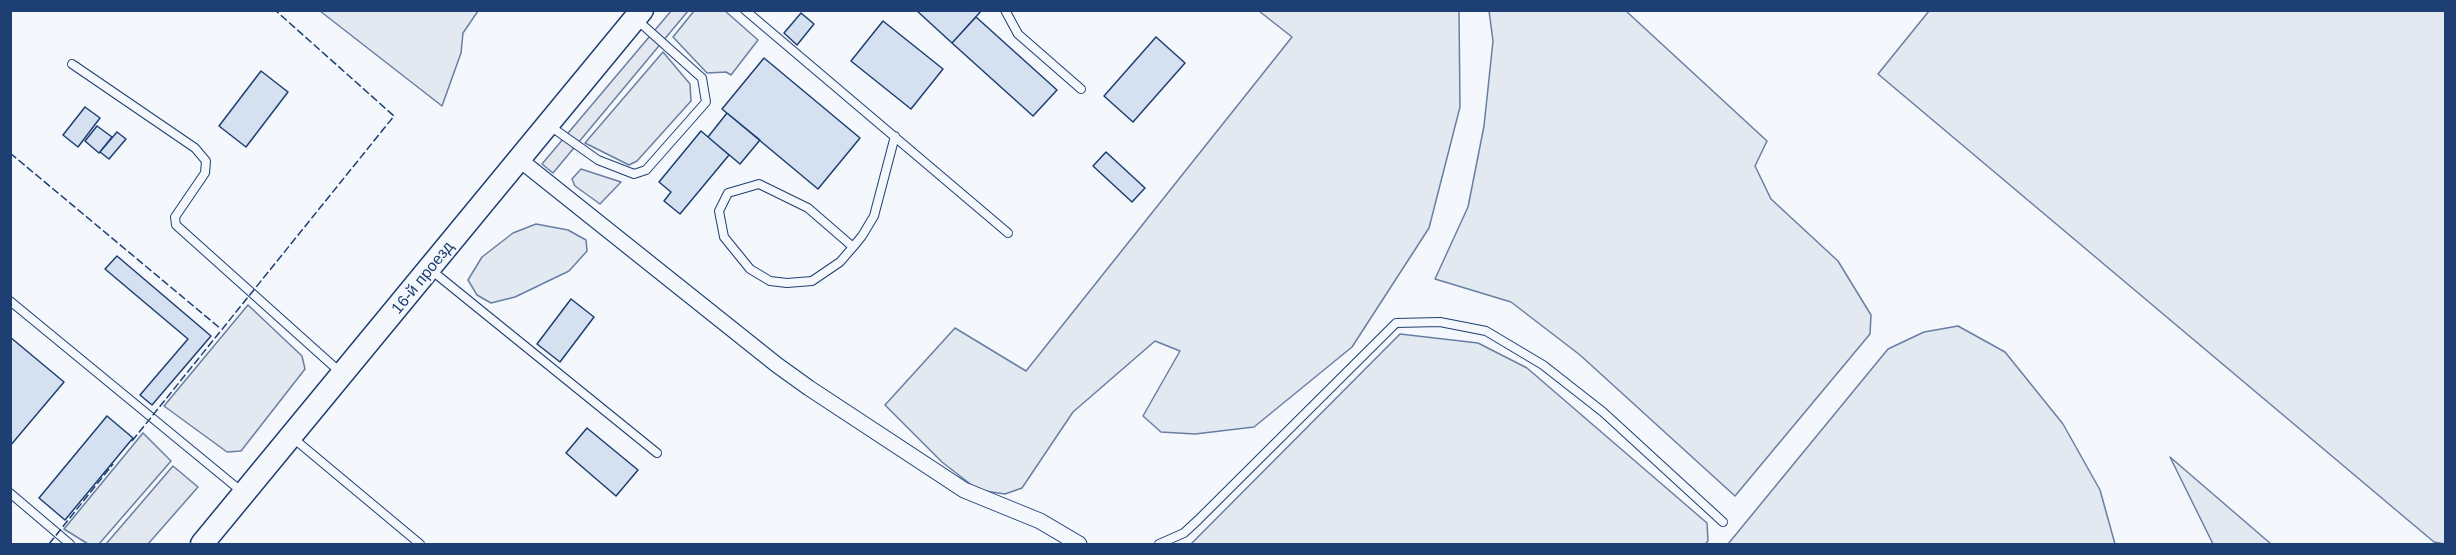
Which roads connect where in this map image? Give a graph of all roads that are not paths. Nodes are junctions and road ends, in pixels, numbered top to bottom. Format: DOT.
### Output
graph roads {
  1 [pos="745,10"];
  2 [pos="1005,10"];
  3 [pos="639,14"];
  4 [pos="72,64"];
  5 [pos="1081,89"];
  6 [pos="549,125"];
  7 [pos="895,136"];
  8 [pos="520,160"];
  9 [pos="1008,232"];
  10 [pos="853,247"];
  11 [pos="430,269"];
  12 [pos="10,301"];
  13 [pos="343,375"];
  14 [pos="292,437"];
  15 [pos="657,453"];
  16 [pos="10,494"];
  17 [pos="245,494"];
  18 [pos="1723,522"];
  19 [pos="70,544"];
  20 [pos="202,544"];
  21 [pos="420,544"];
  22 [pos="1079,544"];
  23 [pos="1159,544"];
  1 -- 7 [label="lane"];
  2 -- 5 [label="lane"];
  3 -- 6 [label="street, 16-й проезд"];
  3 -- 6 [label="lane"];
  4 -- 13 [label="lane"];
  6 -- 8 [label="street, 16-й проезд"];
  7 -- 9 [label="lane"];
  7 -- 10 [label="lane"];
  8 -- 11 [label="street, 16-й проезд"];
  8 -- 22 [label="street"];
  10 -- 10 [label="lane"];
  11 -- 13 [label="street, 16-й проезд"];
  11 -- 15 [label="lane"];
  12 -- 17 [label="lane"];
  13 -- 14 [label="street, 16-й проезд"];
  14 -- 17 [label="street, 16-й проезд"];
  14 -- 21 [label="lane"];
  16 -- 19 [label="lane"];
  17 -- 20 [label="street, 16-й проезд"];
  18 -- 23 [label="lane"];
}
